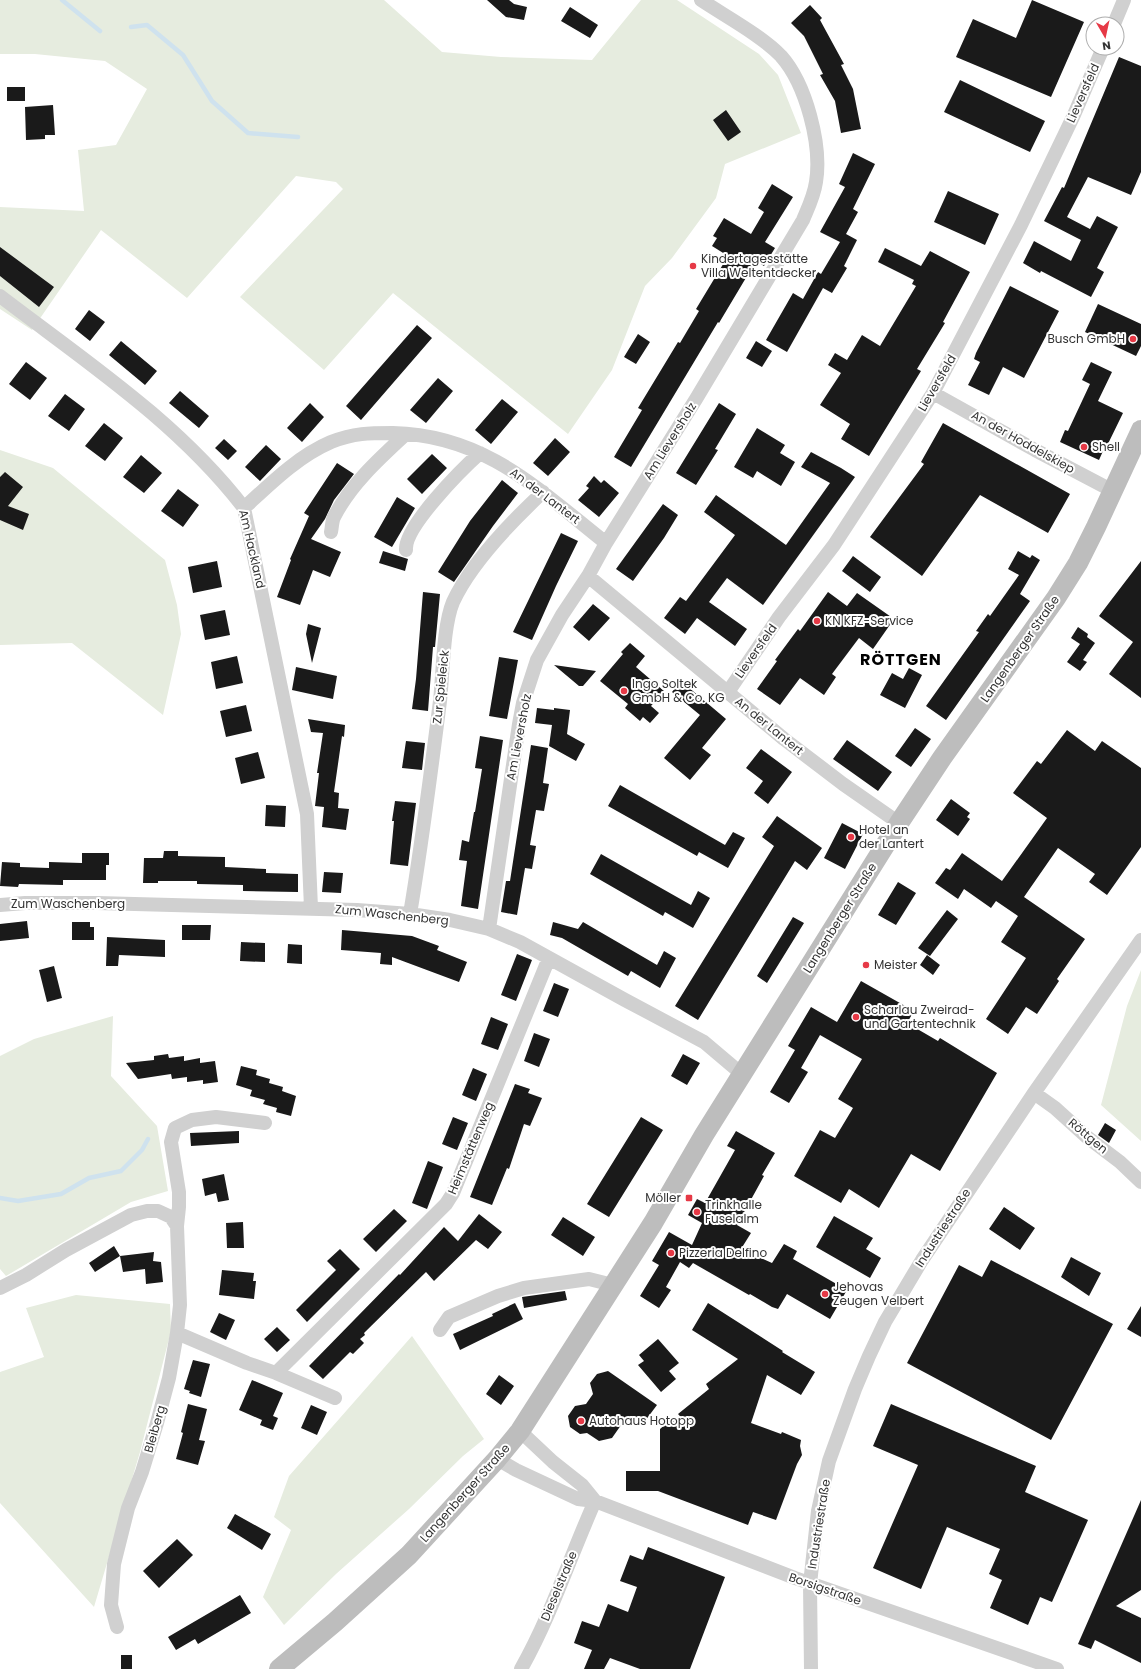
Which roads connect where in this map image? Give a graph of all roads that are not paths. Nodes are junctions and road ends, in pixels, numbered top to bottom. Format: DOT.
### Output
graph roads {
  1 [pos="701,0"];
  2 [pos="1124,0"];
  3 [pos="1117,16"];
  4 [pos="1100,56"];
  5 [pos="0,296"];
  6 [pos="933,393"];
  7 [pos="1141,430"];
  8 [pos="406,434"];
  9 [pos="480,453"];
  10 [pos="1113,490"];
  11 [pos="543,492"];
  12 [pos="244,508"];
  13 [pos="331,532"];
  14 [pos="606,543"];
  15 [pos="406,550"];
  16 [pos="588,576"];
  17 [pos="728,692"];
  18 [pos="899,823"];
  19 [pos="0,905"];
  20 [pos="311,908"];
  21 [pos="410,914"];
  22 [pos="489,929"];
  23 [pos="1141,940"];
  24 [pos="549,958"];
  25 [pos="743,1075"];
  26 [pos="1034,1093"];
  27 [pos="265,1123"];
  28 [pos="1141,1182"];
  29 [pos="177,1226"];
  30 [pos="613,1285"];
  31 [pos="0,1288"];
  32 [pos="440,1330"];
  33 [pos="178,1333"];
  34 [pos="276,1373"];
  35 [pos="336,1398"];
  36 [pos="520,1431"];
  37 [pos="497,1460"];
  38 [pos="595,1501"];
  39 [pos="810,1584"];
  40 [pos="117,1628"];
  41 [pos="279,1669"];
  42 [pos="521,1669"];
  43 [pos="810,1669"];
  44 [pos="1057,1669"];
  1 -- 14 [label="street, Am Lieversholz"];
  2 -- 3 [label="street"];
  4 -- 6 [label="street, Lieversfeld"];
  5 -- 12 [label="street, Am Hackland"];
  6 -- 10 [label="street, An der Hoddelskiep"];
  6 -- 17 [label="street, Lieversfeld"];
  7 -- 10 [label="main road, Langenberger Straße"];
  8 -- 9 [label="street, An der Lantert"];
  8 -- 12 [label="street, An der Lantert"];
  8 -- 13 [label="street"];
  9 -- 11 [label="street, An der Lantert"];
  9 -- 15 [label="street"];
  10 -- 18 [label="main road, Langenberger Straße"];
  11 -- 14 [label="street, An der Lantert"];
  11 -- 21 [label="street, Zur Spieleick"];
  12 -- 20 [label="street, Am Hackland"];
  14 -- 16 [label="street, Am Lieversholz"];
  16 -- 17 [label="street, An der Lantert"];
  16 -- 22 [label="street, Am Lieversholz"];
  17 -- 18 [label="street, An der Lantert"];
  18 -- 25 [label="main road, Langenberger Straße"];
  19 -- 20 [label="street, Zum Waschenberg"];
  20 -- 21 [label="street, Zum Waschenberg"];
  21 -- 22 [label="street, Zum Waschenberg"];
  22 -- 24 [label="street, Zum Waschenberg"];
  23 -- 26 [label="street, Industriestraße"];
  24 -- 25 [label="street, Zum Waschenberg"];
  24 -- 34 [label="street, Heimstättenweg"];
  25 -- 30 [label="main road, Langenberger Straße"];
  26 -- 28 [label="street, Röttgen"];
  26 -- 39 [label="street, Industriestraße"];
  27 -- 29 [label="street, Bleiberg"];
  29 -- 31 [label="street"];
  29 -- 33 [label="street, Bleiberg"];
  30 -- 32 [label="street"];
  30 -- 36 [label="main road, Langenberger Straße"];
  33 -- 34 [label="street"];
  33 -- 40 [label="street, Bleiberg"];
  34 -- 35 [label="street"];
  36 -- 37 [label="main road, Langenberger Straße"];
  36 -- 38 [label="street, Borsigstraße"];
  37 -- 38 [label="street, Borsigstraße"];
  37 -- 41 [label="main road, Langenberger Straße"];
  38 -- 39 [label="street, Borsigstraße"];
  38 -- 42 [label="street, Dieselstraße"];
  39 -- 43 [label="street, Industriestraße"];
  39 -- 44 [label="street, Borsigstraße"];
}
